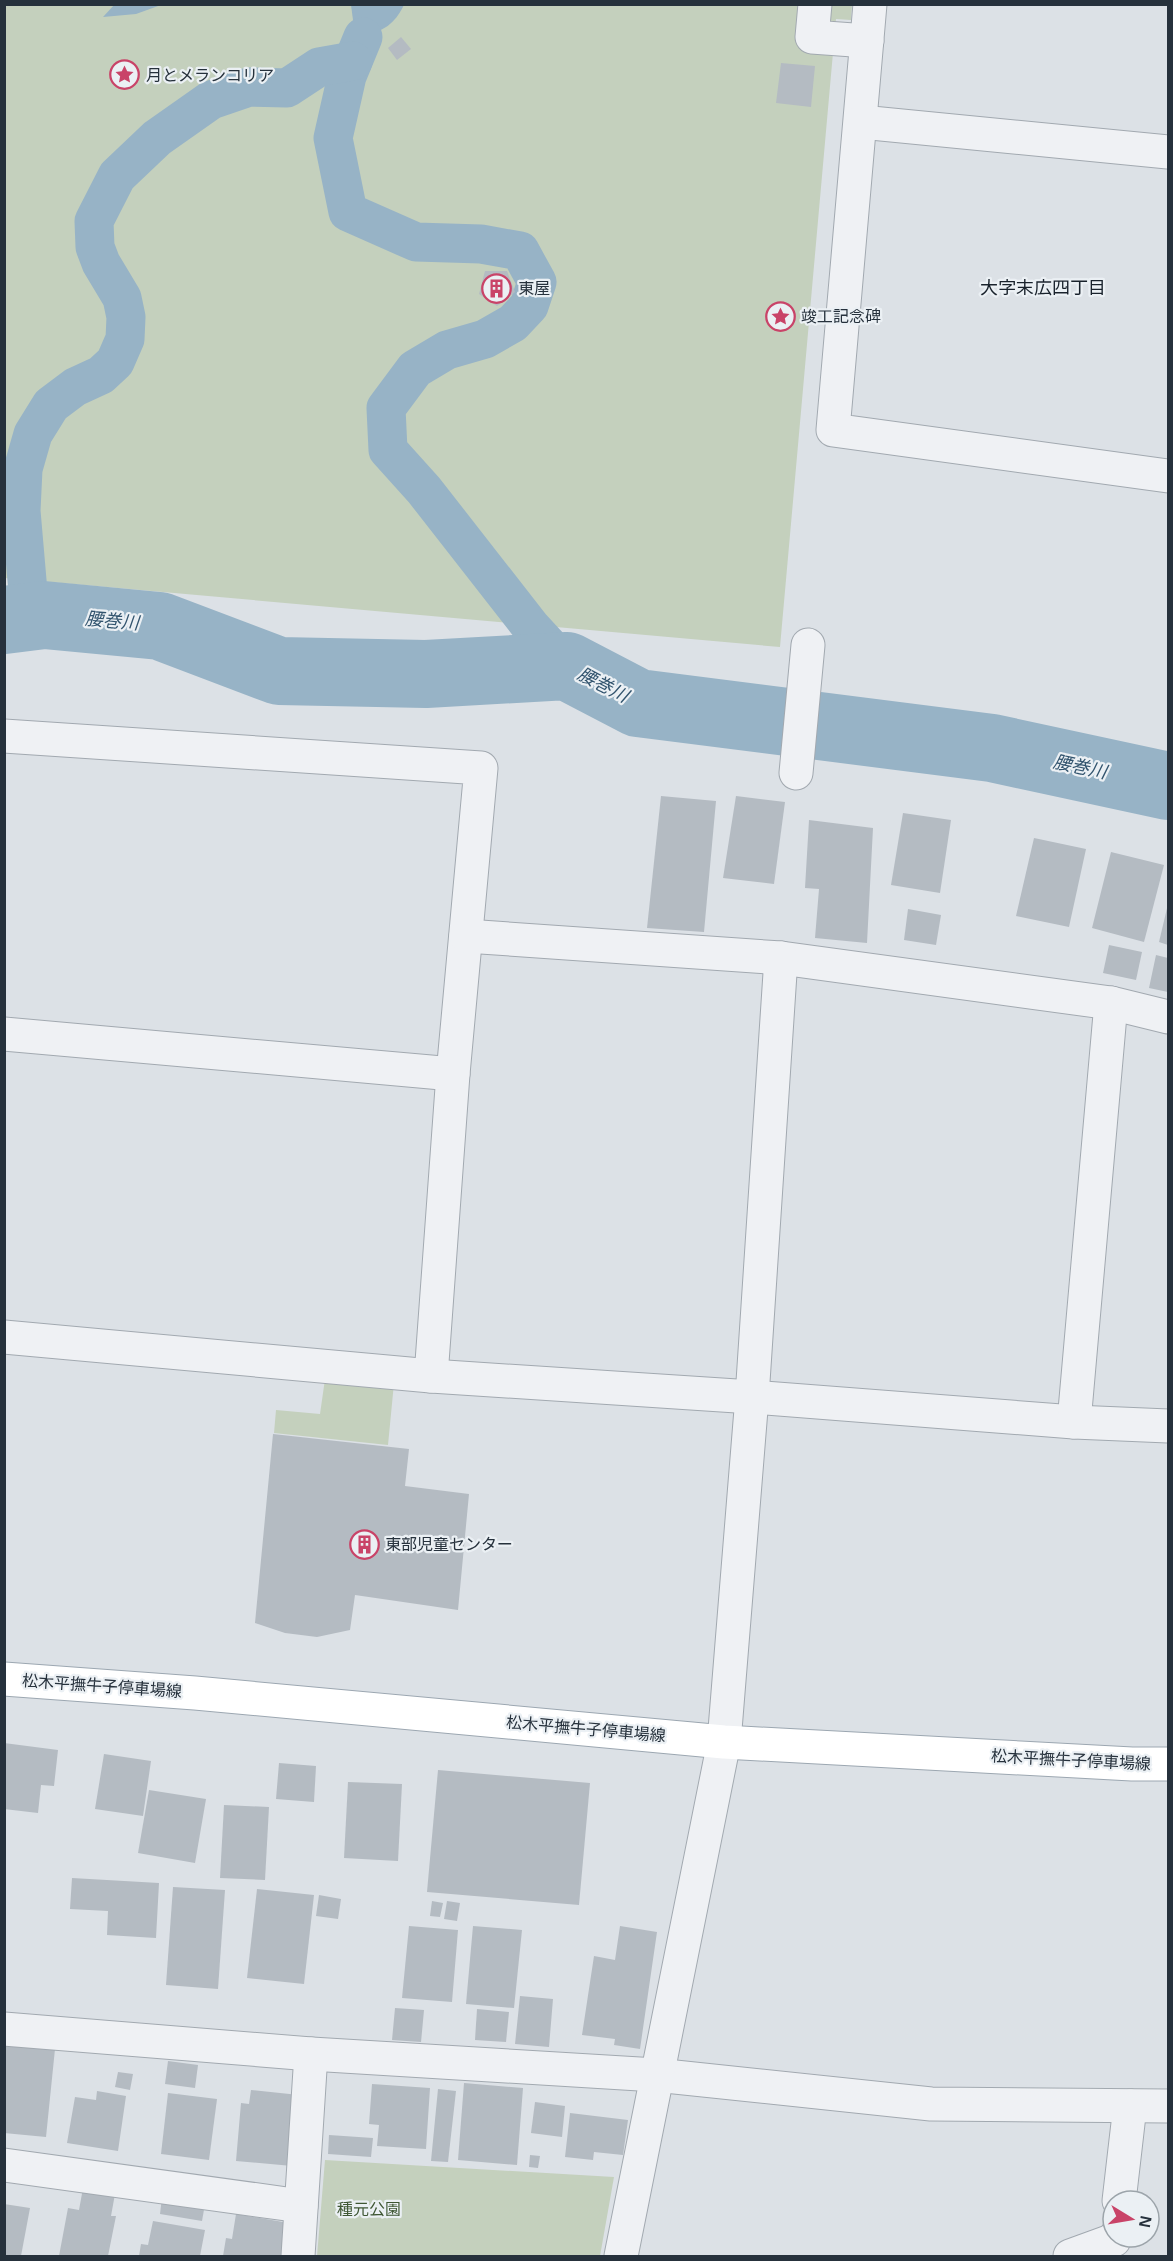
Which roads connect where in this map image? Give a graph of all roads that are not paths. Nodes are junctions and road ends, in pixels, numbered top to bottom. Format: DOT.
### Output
graph roads {
  1 [pos="815,4"];
  2 [pos="870,4"];
  3 [pos="867,41"];
  4 [pos="861,122"];
  5 [pos="1168,152"];
  6 [pos="1168,476"];
  7 [pos="808,645"];
  8 [pos="4,736"];
  9 [pos="796,773"];
  10 [pos="466,936"];
  11 [pos="781,958"];
  12 [pos="1111,1003"];
  13 [pos="1168,1017"];
  14 [pos="4,1034"];
  15 [pos="453,1074"];
  16 [pos="4,1336"];
  17 [pos="431,1376"];
  18 [pos="752,1396"];
  19 [pos="1074,1422"];
  20 [pos="1168,1426"];
  21 [pos="4,1679"];
  22 [pos="724,1742"];
  23 [pos="1168,1764"];
  24 [pos="4,2029"];
  25 [pos="311,2054"];
  26 [pos="656,2075"];
  27 [pos="1130,2106"];
  28 [pos="1168,2106"];
  29 [pos="4,2165"];
  30 [pos="1120,2189"];
  31 [pos="301,2206"];
  32 [pos="1101,2245"];
  33 [pos="298,2256"];
  34 [pos="621,2256"];
  35 [pos="1070,2256"];
  1 -- 3 [label="street"];
  2 -- 3 [label="street"];
  3 -- 4 [label="street"];
  4 -- 5 [label="street"];
  4 -- 6 [label="street"];
  7 -- 9 [label="street"];
  8 -- 10 [label="street"];
  10 -- 11 [label="street"];
  10 -- 15 [label="street"];
  11 -- 12 [label="street"];
  11 -- 18 [label="street"];
  12 -- 13 [label="street"];
  12 -- 19 [label="street"];
  14 -- 15 [label="street"];
  15 -- 17 [label="street"];
  16 -- 17 [label="street"];
  17 -- 18 [label="street"];
  18 -- 19 [label="street"];
  18 -- 22 [label="street"];
  19 -- 20 [label="street"];
  21 -- 22 [label="main road, 松木平撫牛子停車場線"];
  22 -- 23 [label="main road, 松木平撫牛子停車場線"];
  22 -- 26 [label="street"];
  24 -- 25 [label="street"];
  25 -- 26 [label="street"];
  25 -- 31 [label="street"];
  26 -- 27 [label="street"];
  26 -- 34 [label="street"];
  27 -- 28 [label="street"];
  27 -- 30 [label="street"];
  29 -- 31 [label="street"];
  31 -- 33 [label="street"];
  32 -- 35 [label="street"];
}
